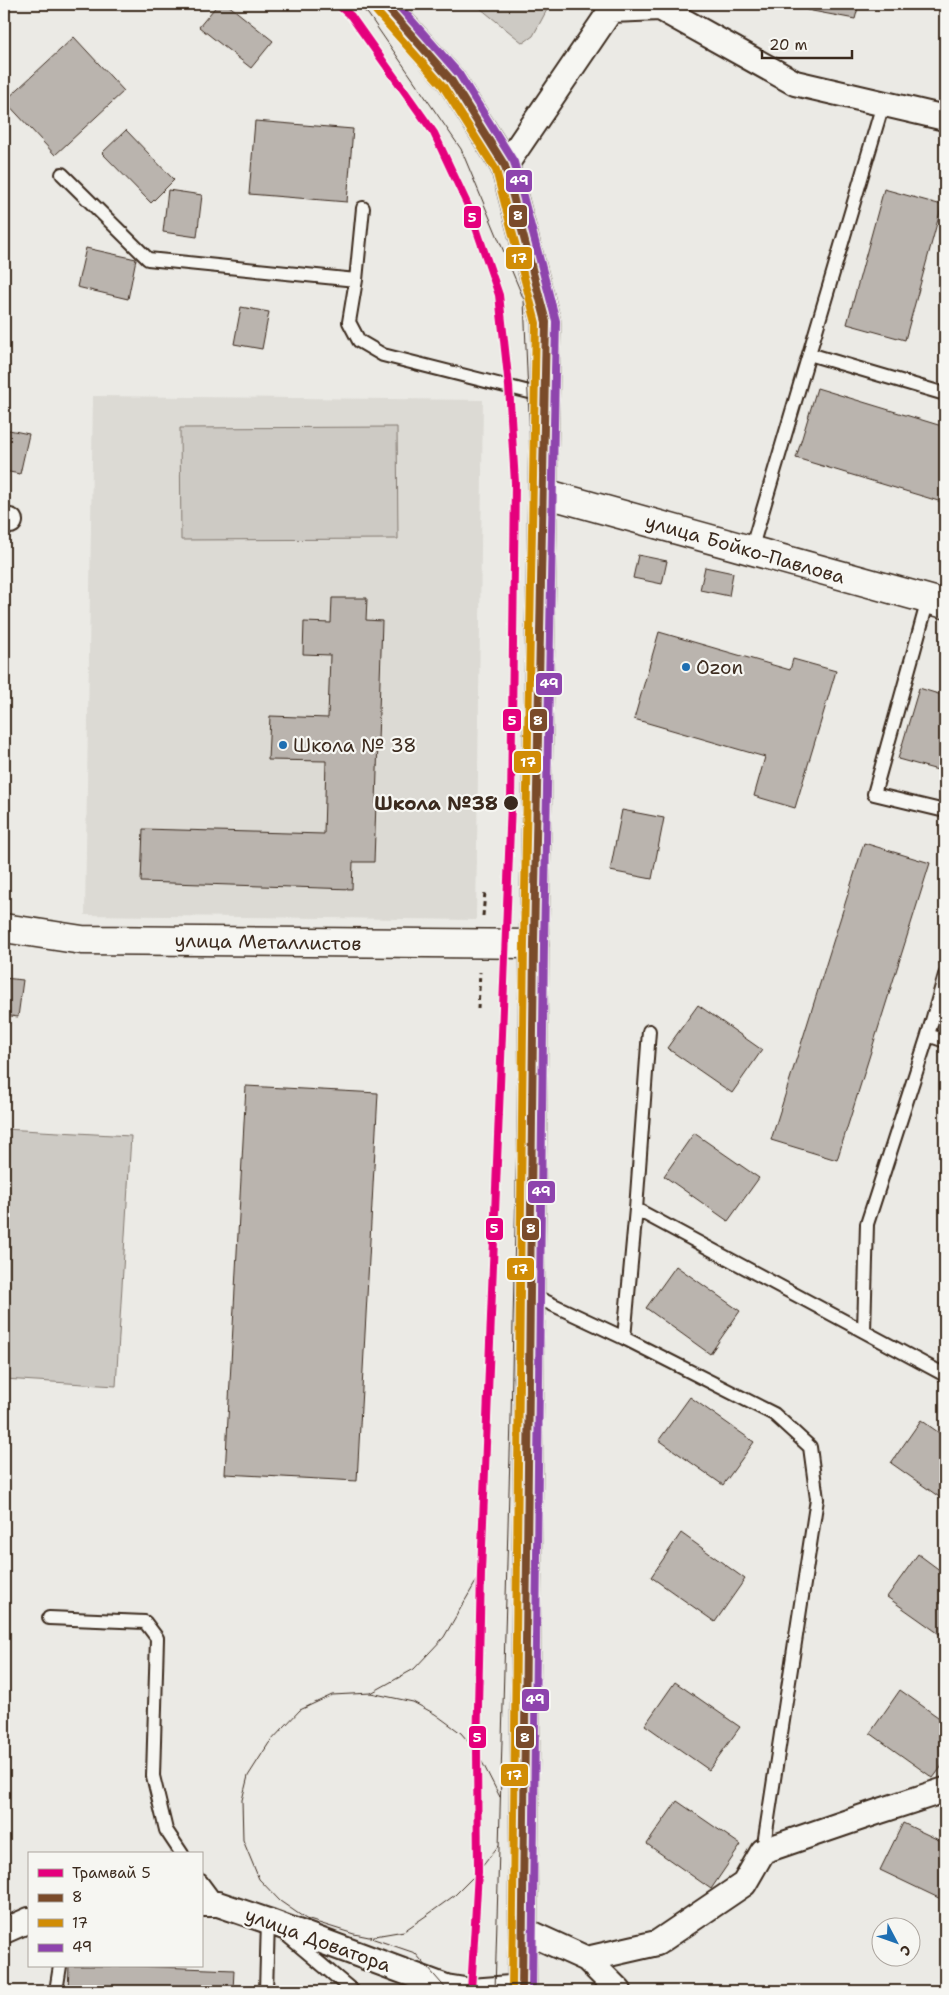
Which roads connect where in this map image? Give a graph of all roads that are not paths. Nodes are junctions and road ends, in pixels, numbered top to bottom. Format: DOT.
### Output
graph roads {
  1 [pos="384,4"];
  2 [pos="884,104"];
  3 [pos="945,118"];
  4 [pos="505,166"];
  5 [pos="62,174"];
  6 [pos="363,208"];
  7 [pos="356,280"];
  8 [pos="809,354"];
  9 [pos="945,394"];
  10 [pos="545,396"];
  11 [pos="544,493"];
  12 [pos="750,550"];
  13 [pos="937,602"];
  14 [pos="945,811"];
  15 [pos="4,928"];
  16 [pos="534,944"];
  17 [pos="945,975"];
  18 [pos="649,1031"];
  19 [pos="928,1035"];
  20 [pos="945,1041"];
  21 [pos="636,1209"];
  22 [pos="530,1294"];
  23 [pos="864,1331"];
  24 [pos="624,1338"];
  25 [pos="945,1375"];
  26 [pos="49,1618"];
  27 [pos="945,1790"];
  28 [pos="763,1851"];
  29 [pos="181,1852"];
  30 [pos="202,1884"];
  31 [pos="209,1904"];
  32 [pos="28,1920"];
  33 [pos="268,1921"];
  34 [pos="523,1930"];
  35 [pos="4,1931"];
  36 [pos="587,1960"];
  37 [pos="60,1968"];
  38 [pos="522,1989"];
  39 [pos="56,1991"];
  40 [pos="266,1991"];
  41 [pos="353,1991"];
  42 [pos="619,1991"];
  1 -- 4 [label="main road"];
  2 -- 3 [label="street"];
  2 -- 4 [label="street"];
  2 -- 8 [label="lane"];
  4 -- 10 [label="main road"];
  5 -- 7 [label="lane"];
  6 -- 7 [label="lane"];
  7 -- 10 [label="lane"];
  8 -- 9 [label="lane"];
  8 -- 12 [label="lane"];
  10 -- 11 [label="main road"];
  11 -- 12 [label="main road, улица Бойко-Павлова"];
  11 -- 16 [label="main road"];
  12 -- 13 [label="main road, улица Бойко-Павлова"];
  13 -- 14 [label="lane"];
  15 -- 16 [label="main road, улица Металлистов"];
  16 -- 22 [label="main road"];
  17 -- 19 [label="lane"];
  18 -- 21 [label="lane"];
  19 -- 20 [label="lane"];
  19 -- 23 [label="lane"];
  21 -- 23 [label="lane"];
  21 -- 24 [label="lane"];
  22 -- 24 [label="lane"];
  22 -- 34 [label="main road"];
  23 -- 25 [label="lane"];
  24 -- 28 [label="lane"];
  26 -- 29 [label="lane"];
  27 -- 28 [label="street"];
  28 -- 36 [label="street"];
  30 -- 31 [label="lane"];
  31 -- 33 [label="street, улица Доватора"];
  32 -- 35 [label="street"];
  33 -- 38 [label="street, улица Доватора"];
  33 -- 40 [label="lane"];
  33 -- 41 [label="lane"];
  34 -- 36 [label="street"];
  34 -- 38 [label="main road"];
  36 -- 42 [label="street"];
  37 -- 39 [label="lane"];
}
